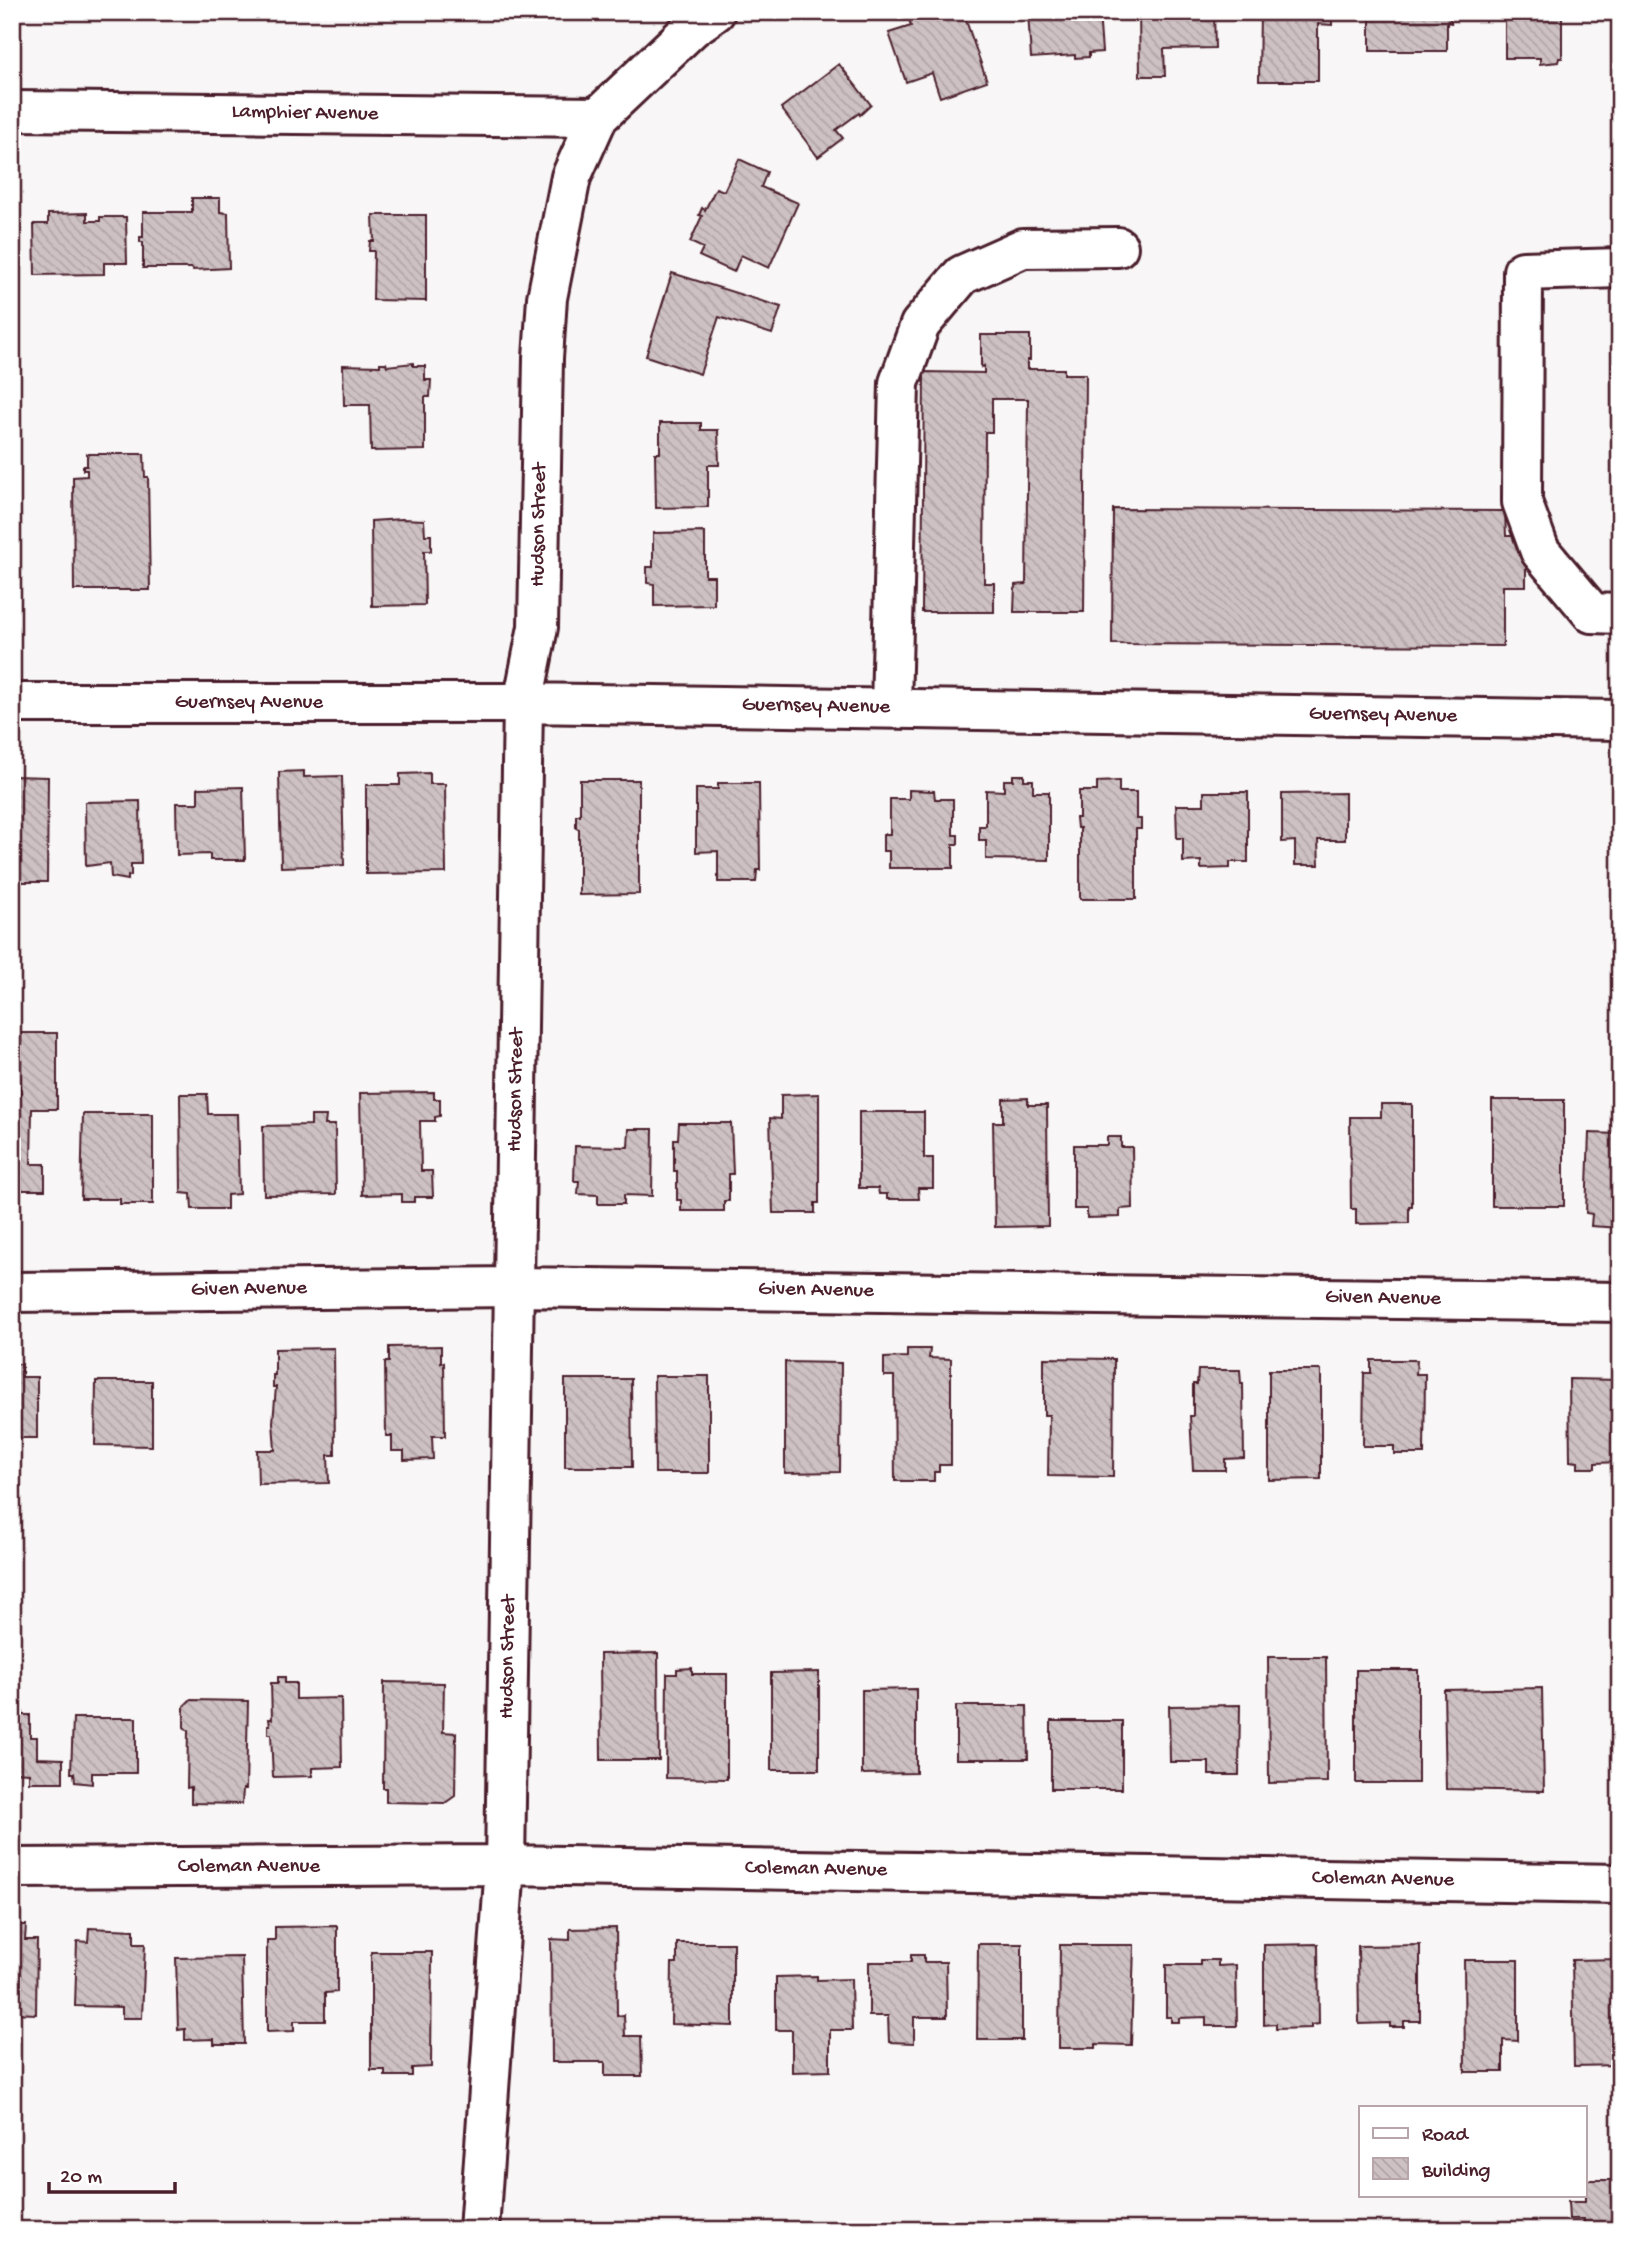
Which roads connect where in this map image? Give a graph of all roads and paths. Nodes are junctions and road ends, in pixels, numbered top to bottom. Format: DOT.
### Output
graph roads {
  1 [pos="715,12"];
  2 [pos="12,111"];
  3 [pos="598,117"];
  4 [pos="1118,247"];
  5 [pos="1620,268"];
  6 [pos="1620,614"];
  7 [pos="12,703"];
  8 [pos="523,703"];
  9 [pos="891,708"];
  10 [pos="1620,720"];
  11 [pos="515,1287"];
  12 [pos="12,1292"];
  13 [pos="1620,1302"];
  14 [pos="505,1865"];
  15 [pos="12,1868"];
  16 [pos="1620,1884"];
  17 [pos="478,2230"];
  1 -- 3 [label="street, Hudson Street"];
  2 -- 3 [label="street, Lamphier Avenue"];
  3 -- 8 [label="street, Hudson Street"];
  4 -- 9 [label="street"];
  5 -- 6 [label="street"];
  7 -- 8 [label="street, Guernsey Avenue"];
  8 -- 9 [label="street, Guernsey Avenue"];
  8 -- 11 [label="street, Hudson Street"];
  9 -- 10 [label="street, Guernsey Avenue"];
  11 -- 12 [label="street, Given Avenue"];
  11 -- 13 [label="street, Given Avenue"];
  11 -- 14 [label="street, Hudson Street"];
  14 -- 15 [label="street, Coleman Avenue"];
  14 -- 16 [label="street, Coleman Avenue"];
  14 -- 17 [label="street, Hudson Street"];
}
